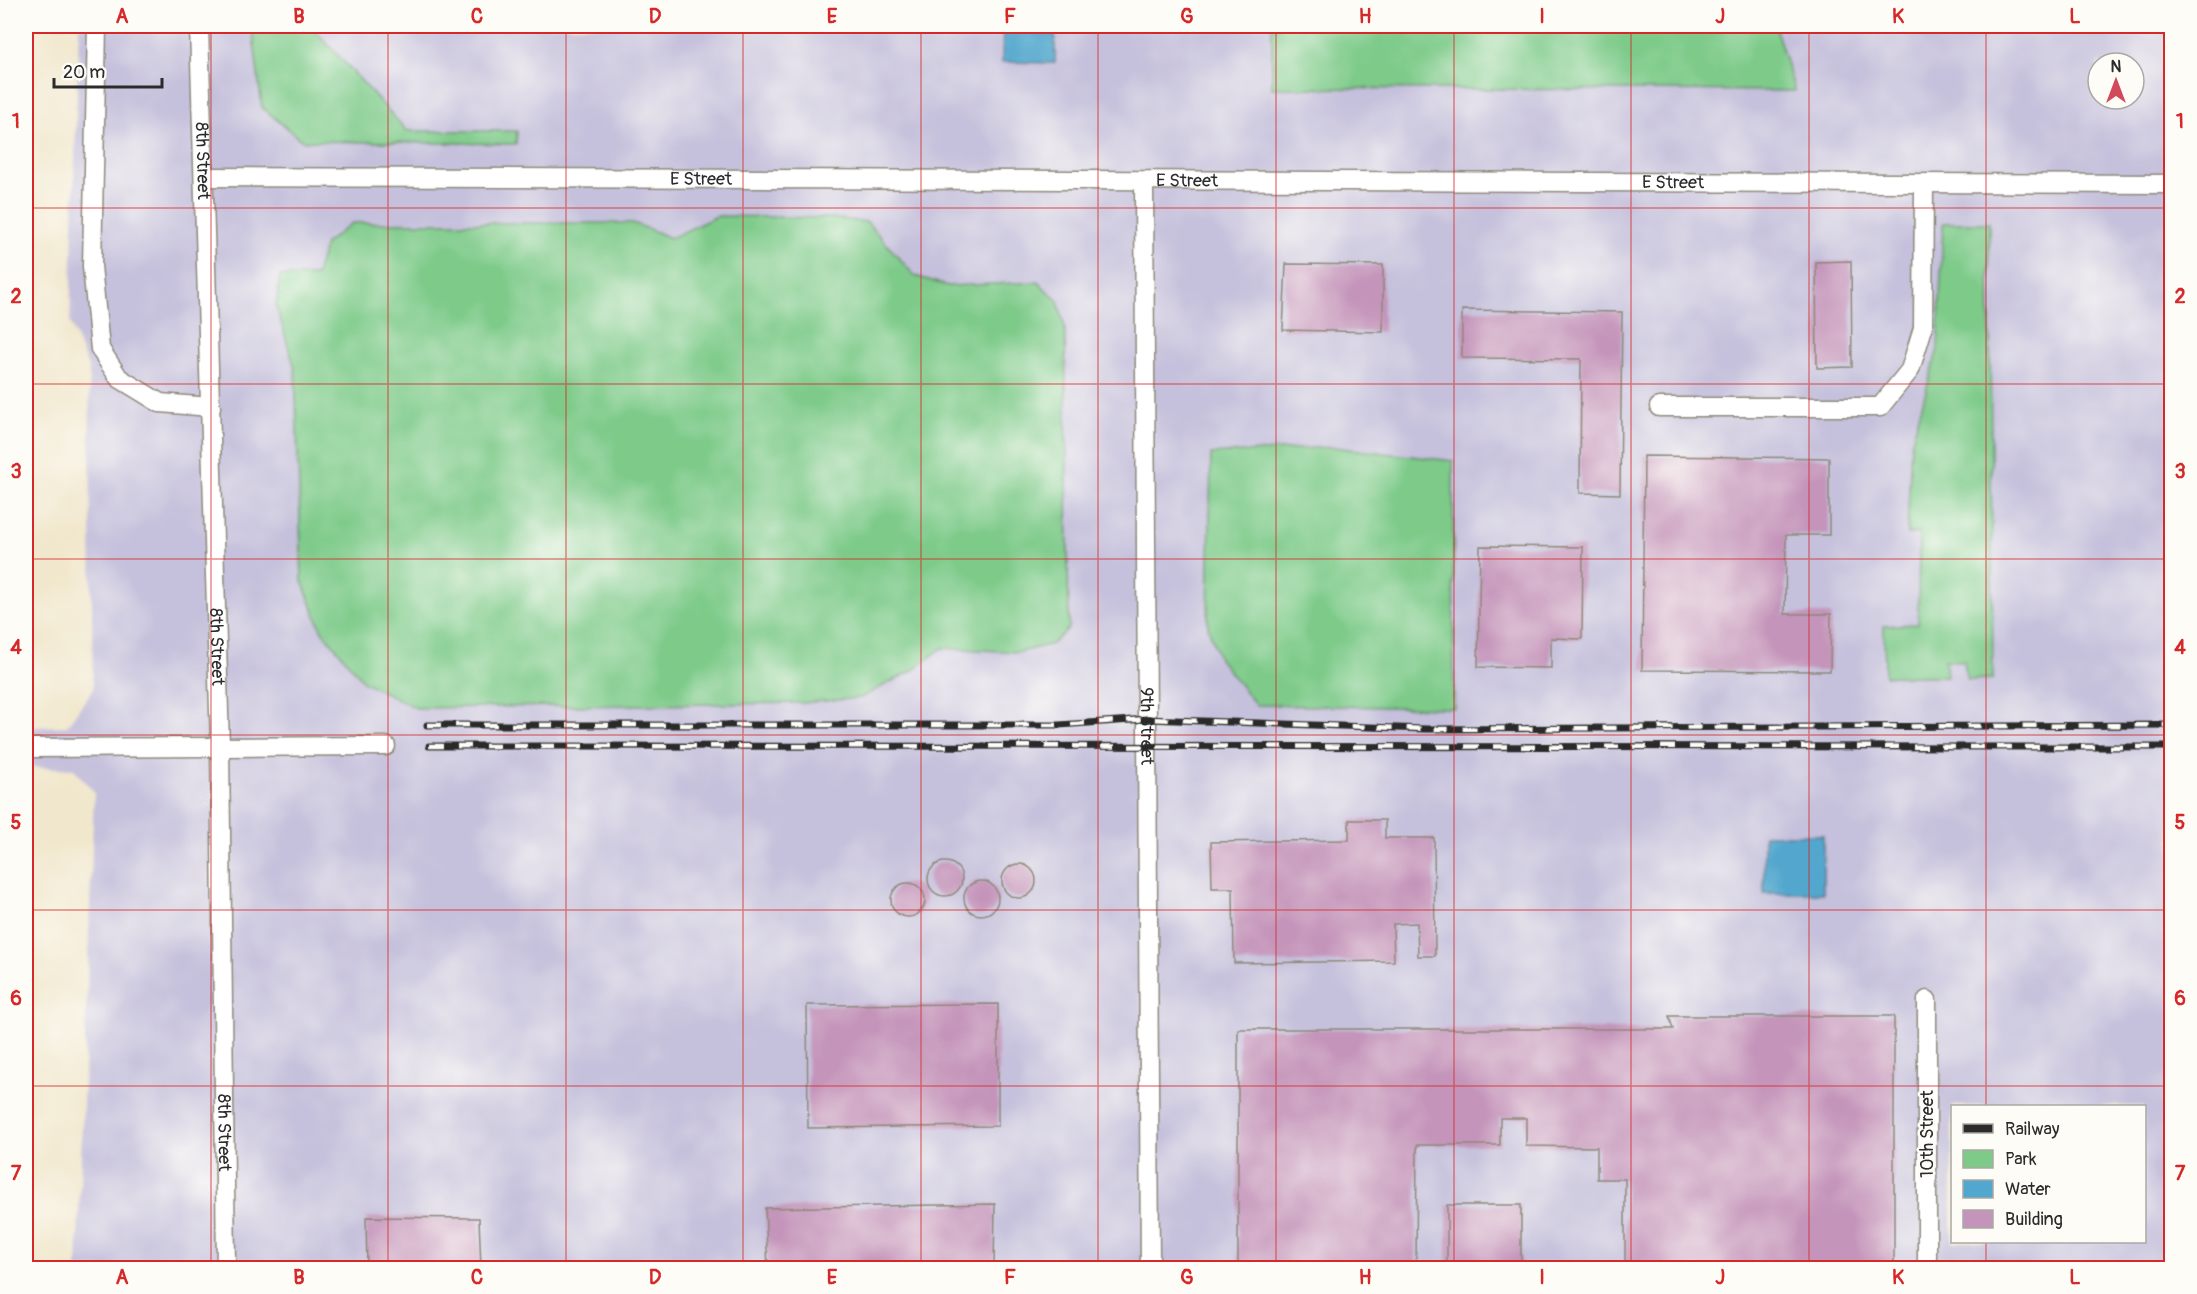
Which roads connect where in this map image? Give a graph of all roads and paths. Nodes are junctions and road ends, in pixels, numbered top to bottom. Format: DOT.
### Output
graph roads {
  1 [pos="97,26"];
  2 [pos="199,26"];
  3 [pos="205,177"];
  4 [pos="1144,183"];
  5 [pos="1924,184"];
  6 [pos="2172,184"];
  7 [pos="211,407"];
  8 [pos="1659,407"];
  9 [pos="220,746"];
  10 [pos="386,746"];
  11 [pos="28,748"];
  12 [pos="1926,1000"];
  13 [pos="226,1269"];
  14 [pos="1150,1269"];
  15 [pos="1927,1269"];
  1 -- 7 [label="lane"];
  2 -- 3 [label="lane, 8th Street"];
  3 -- 4 [label="lane, E Street"];
  3 -- 7 [label="lane, 8th Street"];
  4 -- 5 [label="lane, E Street"];
  4 -- 14 [label="lane, 9th Street"];
  5 -- 6 [label="lane, E Street"];
  5 -- 8 [label="lane"];
  7 -- 9 [label="lane, 8th Street"];
  9 -- 10 [label="lane"];
  9 -- 11 [label="lane"];
  9 -- 13 [label="lane, 8th Street"];
  12 -- 15 [label="lane, 10th Street"];
}
